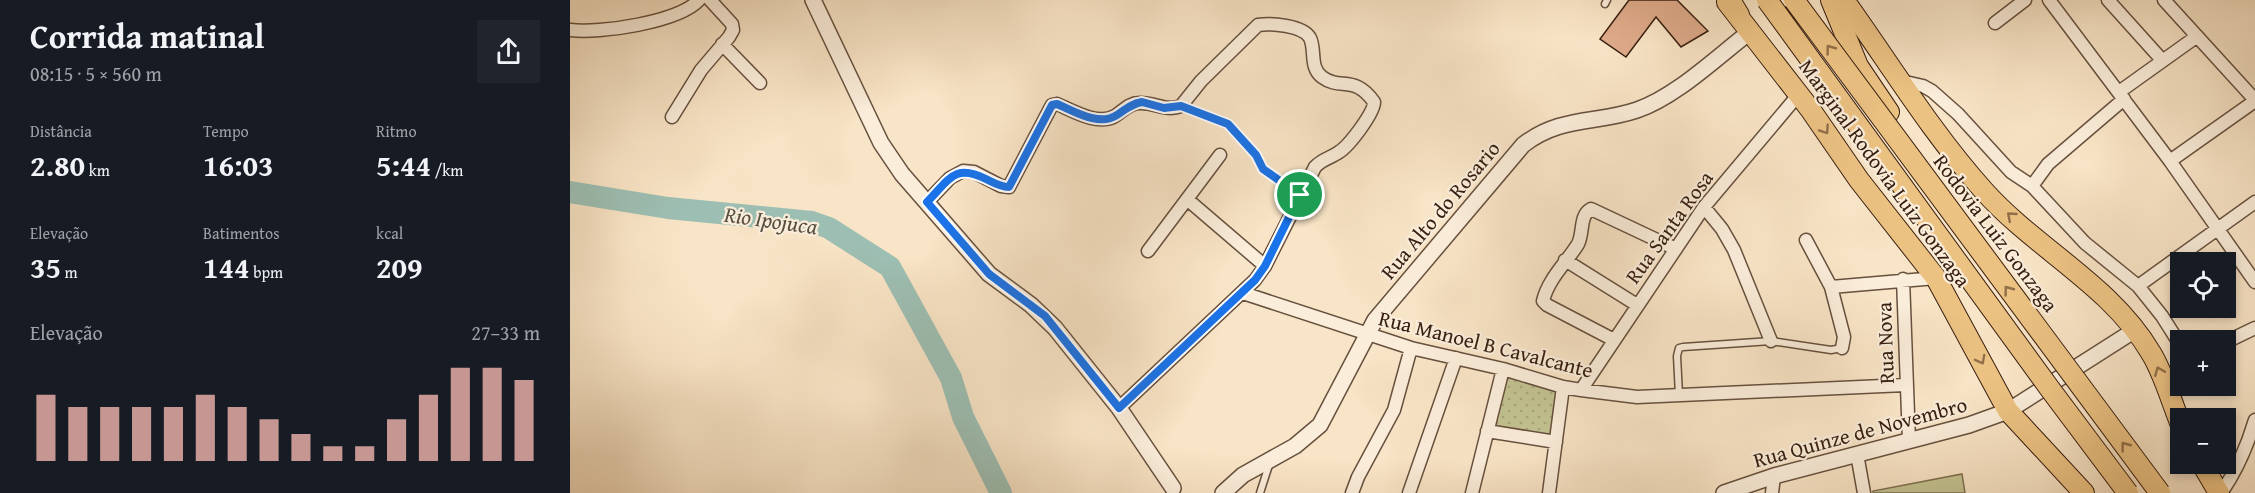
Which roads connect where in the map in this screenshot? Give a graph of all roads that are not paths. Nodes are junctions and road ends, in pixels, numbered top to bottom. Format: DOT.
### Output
graph roads {
  1 [pos="699,0"];
  2 [pos="710,0"];
  3 [pos="813,0"];
  4 [pos="1767,0"];
  5 [pos="1794,0"];
  6 [pos="1831,0"];
  7 [pos="1844,0"];
  8 [pos="2025,0"];
  9 [pos="2049,0"];
  10 [pos="2108,0"];
  11 [pos="2164,0"];
  12 [pos="1736,12"];
  13 [pos="1995,23"];
  14 [pos="570,30"];
  15 [pos="2196,37"];
  16 [pos="722,44"];
  17 [pos="2162,60"];
  18 [pos="1901,81"];
  19 [pos="760,83"];
  20 [pos="1799,94"];
  21 [pos="2122,95"];
  22 [pos="2255,100"];
  23 [pos="672,117"];
  24 [pos="1220,155"];
  25 [pos="2170,161"];
  26 [pos="2036,190"];
  27 [pos="1940,197"];
  28 [pos="1188,200"];
  29 [pos="927,202"];
  30 [pos="2255,202"];
  31 [pos="1704,207"];
  32 [pos="2218,227"];
  33 [pos="1806,240"];
  34 [pos="1676,249"];
  35 [pos="1148,251"];
  36 [pos="1565,260"];
  37 [pos="1265,266"];
  38 [pos="1936,278"];
  39 [pos="1903,279"];
  40 [pos="2255,282"];
  41 [pos="2138,286"];
  42 [pos="1831,287"];
  43 [pos="1243,293"];
  44 [pos="1637,305"];
  45 [pos="2255,328"];
  46 [pos="2135,330"];
  47 [pos="2171,330"];
  48 [pos="1367,334"];
  49 [pos="2236,337"];
  50 [pos="1614,340"];
  51 [pos="1771,341"];
  52 [pos="1411,348"];
  53 [pos="1842,348"];
  54 [pos="1456,358"];
  55 [pos="1503,369"];
  56 [pos="1905,385"];
  57 [pos="1563,387"];
  58 [pos="1581,390"];
  59 [pos="1679,395"];
  60 [pos="1119,408"];
  61 [pos="2174,408"];
  62 [pos="2008,411"];
  63 [pos="2255,420"];
  64 [pos="1487,431"];
  65 [pos="1909,441"];
  66 [pos="1556,442"];
  67 [pos="1857,454"];
  68 [pos="1271,461"];
  69 [pos="2208,474"];
  70 [pos="1774,476"];
  71 [pos="1177,491"];
  72 [pos="1223,493"];
  73 [pos="1260,493"];
  74 [pos="1352,493"];
  75 [pos="1409,493"];
  76 [pos="1472,493"];
  77 [pos="1549,493"];
  78 [pos="1724,493"];
  79 [pos="1772,493"];
  80 [pos="1864,493"];
  81 [pos="2084,493"];
  82 [pos="2128,493"];
  83 [pos="2160,493"];
  84 [pos="2220,493"];
  1 -- 14 [label="street"];
  2 -- 16 [label="street"];
  3 -- 29 [label="street"];
  4 -- 82 [label="main road, bridge"];
  27 -- 5 [label="main road, Rodovia Luiz Gonzaga, one-way, bridge"];
  6 -- 27 [label="main road"];
  7 -- 18 [label="main road"];
  8 -- 13 [label="street"];
  9 -- 21 [label="street"];
  10 -- 17 [label="street"];
  11 -- 15 [label="street"];
  12 -- 20 [label="main road, Marginal Rodovia Luiz Gonzaga"];
  12 -- 48 [label="street, Rua Alto do Rosario"];
  15 -- 17 [label="street"];
  15 -- 22 [label="street"];
  16 -- 19 [label="street"];
  16 -- 23 [label="street"];
  17 -- 21 [label="street"];
  18 -- 26 [label="street"];
  46 -- 18 [label="main road, one-way"];
  20 -- 31 [label="street, Rua Santa Rosa"];
  20 -- 38 [label="main road, Marginal Rodovia Luiz Gonzaga, one-way"];
  21 -- 25 [label="street"];
  21 -- 26 [label="street"];
  22 -- 25 [label="street"];
  24 -- 28 [label="street"];
  25 -- 32 [label="street"];
  26 -- 41 [label="street"];
  83 -- 27 [label="main road, Rodovia Luiz Gonzaga, one-way, bridge"];
  28 -- 35 [label="street"];
  28 -- 37 [label="street"];
  29 -- 37 [label="street"];
  29 -- 60 [label="street"];
  30 -- 32 [label="street"];
  31 -- 34 [label="street, Rua Santa Rosa"];
  31 -- 51 [label="street"];
  32 -- 40 [label="street"];
  32 -- 41 [label="street"];
  33 -- 42 [label="street"];
  34 -- 36 [label="street"];
  34 -- 44 [label="street, Rua Santa Rosa"];
  36 -- 44 [label="street"];
  36 -- 50 [label="street"];
  37 -- 43 [label="street"];
  38 -- 39 [label="street"];
  38 -- 62 [label="main road, Marginal Rodovia Luiz Gonzaga, one-way"];
  39 -- 42 [label="street"];
  39 -- 56 [label="street, Rua Nova"];
  41 -- 47 [label="street"];
  42 -- 53 [label="street"];
  43 -- 48 [label="street, Rua Manoel B Cavalcante"];
  43 -- 60 [label="street"];
  44 -- 50 [label="street, Rua Santa Rosa"];
  45 -- 49 [label="street"];
  61 -- 46 [label="main road, one-way"];
  46 -- 62 [label="street, Rua Quinze de Novembro"];
  48 -- 52 [label="street, Rua Manoel B Cavalcante"];
  48 -- 68 [label="street, Rua Alto do Rosario"];
  50 -- 58 [label="street, Rua Santa Rosa"];
  51 -- 53 [label="lane"];
  51 -- 59 [label="lane"];
  52 -- 54 [label="street, Rua Manoel B Cavalcante"];
  52 -- 74 [label="street"];
  54 -- 55 [label="street, Rua Manoel B Cavalcante"];
  54 -- 75 [label="street"];
  55 -- 57 [label="street, Rua Manoel B Cavalcante"];
  55 -- 64 [label="street"];
  56 -- 59 [label="street, Rua Manoel B Cavalcante"];
  56 -- 65 [label="street, Rua Nova"];
  57 -- 58 [label="street, Rua Manoel B Cavalcante"];
  57 -- 66 [label="street"];
  58 -- 59 [label="street, Rua Manoel B Cavalcante"];
  60 -- 71 [label="street"];
  62 -- 65 [label="street, Rua Quinze de Novembro"];
  62 -- 81 [label="main road, Marginal Rodovia Luiz Gonzaga"];
  63 -- 84 [label="street"];
  64 -- 66 [label="street"];
  64 -- 76 [label="street"];
  65 -- 67 [label="street, Rua Quinze de Novembro"];
  66 -- 77 [label="street"];
  67 -- 70 [label="street, Rua Quinze de Novembro"];
  67 -- 80 [label="street"];
  68 -- 72 [label="street, Rua Alto do Rosario"];
  68 -- 73 [label="lane"];
  69 -- 84 [label="main road"];
  70 -- 78 [label="street, Rua Quinze de Novembro"];
  70 -- 79 [label="street"];
}
